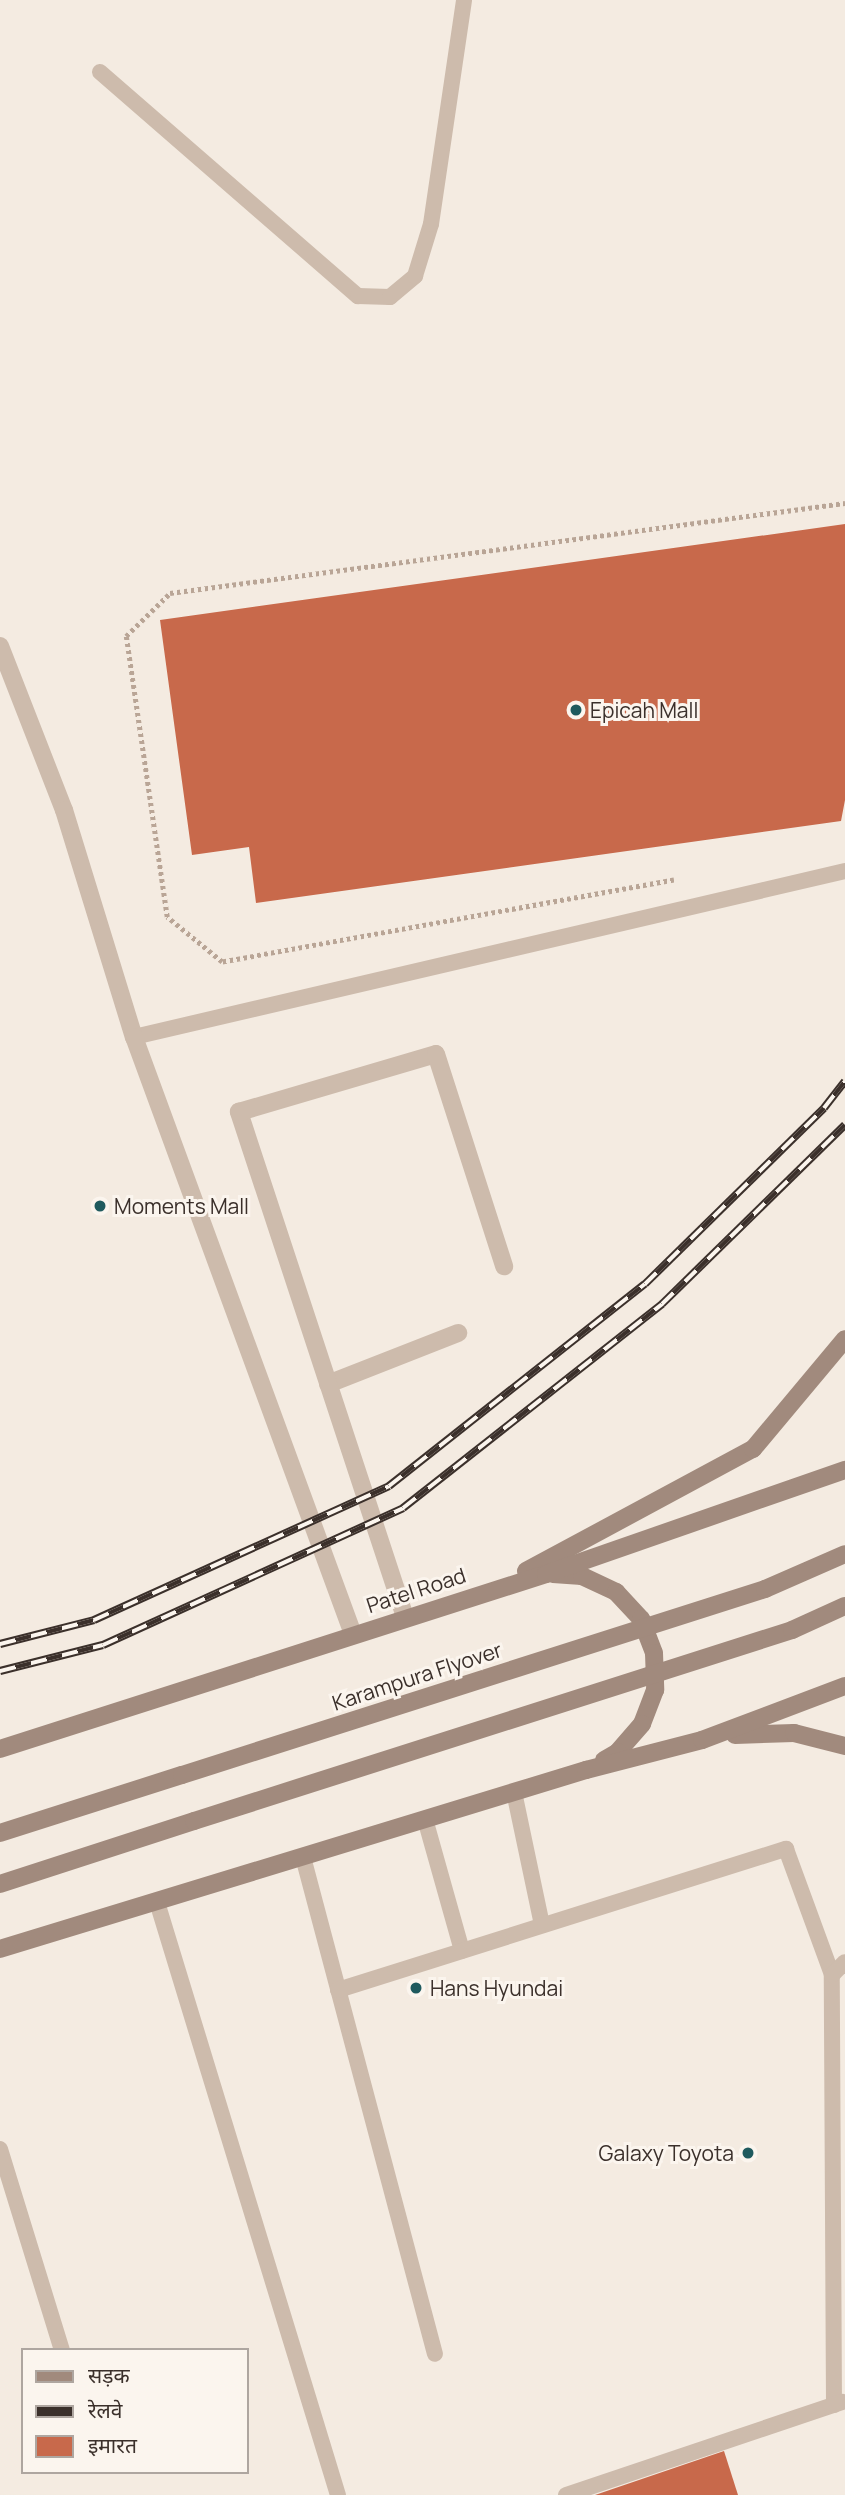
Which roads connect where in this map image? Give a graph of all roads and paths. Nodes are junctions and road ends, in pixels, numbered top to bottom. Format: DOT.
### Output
graph roads {
  1 [pos="464,0"];
  2 [pos="100,72"];
  3 [pos="845,503"];
  4 [pos="0,646"];
  5 [pos="845,872"];
  6 [pos="682,878"];
  7 [pos="134,1037"];
  8 [pos="504,1266"];
  9 [pos="458,1333"];
  10 [pos="845,1339"];
  11 [pos="328,1384"];
  12 [pos="845,1470"];
  13 [pos="845,1554"];
  14 [pos="546,1573"];
  15 [pos="496,1587"];
  16 [pos="845,1606"];
  17 [pos="405,1617"];
  18 [pos="354,1634"];
  19 [pos="845,1686"];
  20 [pos="702,1740"];
  21 [pos="845,1746"];
  22 [pos="0,1749"];
  23 [pos="586,1770"];
  24 [pos="514,1792"];
  25 [pos="425,1819"];
  26 [pos="0,1833"];
  27 [pos="303,1857"];
  28 [pos="0,1884"];
  29 [pos="157,1902"];
  30 [pos="542,1925"];
  31 [pos="0,1949"];
  32 [pos="462,1951"];
  33 [pos="845,1962"];
  34 [pos="832,1975"];
  35 [pos="338,1990"];
  36 [pos="839,2142"];
  37 [pos="0,2149"];
  38 [pos="61,2348"];
  39 [pos="435,2354"];
  40 [pos="840,2403"];
  41 [pos="338,2495"];
  42 [pos="566,2495"];
  1 -- 2 [label="lane"];
  3 -- 6 [label="path"];
  4 -- 7 [label="street"];
  5 -- 7 [label="lane"];
  7 -- 18 [label="street"];
  8 -- 11 [label="street"];
  9 -- 11 [label="street"];
  10 -- 15 [label="main road"];
  11 -- 17 [label="street"];
  12 -- 14 [label="main road, Patel Road"];
  13 -- 26 [label="main road, Karampura Flyover, bridge"];
  14 -- 15 [label="main road, Patel Road"];
  14 -- 23 [label="main road"];
  15 -- 17 [label="main road, Patel Road"];
  16 -- 28 [label="main road, bridge"];
  17 -- 18 [label="main road, Patel Road"];
  18 -- 22 [label="main road, Patel Road"];
  19 -- 20 [label="main road"];
  20 -- 21 [label="main road"];
  20 -- 23 [label="main road"];
  23 -- 24 [label="main road"];
  24 -- 25 [label="main road"];
  24 -- 30 [label="lane"];
  25 -- 27 [label="main road"];
  25 -- 32 [label="lane"];
  27 -- 29 [label="main road"];
  27 -- 35 [label="lane"];
  29 -- 31 [label="main road"];
  29 -- 41 [label="lane"];
  30 -- 32 [label="lane"];
  30 -- 34 [label="lane"];
  32 -- 35 [label="lane"];
  33 -- 34 [label="lane"];
  34 -- 36 [label="lane"];
  35 -- 39 [label="lane"];
  36 -- 40 [label="lane"];
  37 -- 38 [label="lane"];
  40 -- 42 [label="lane"];
}
